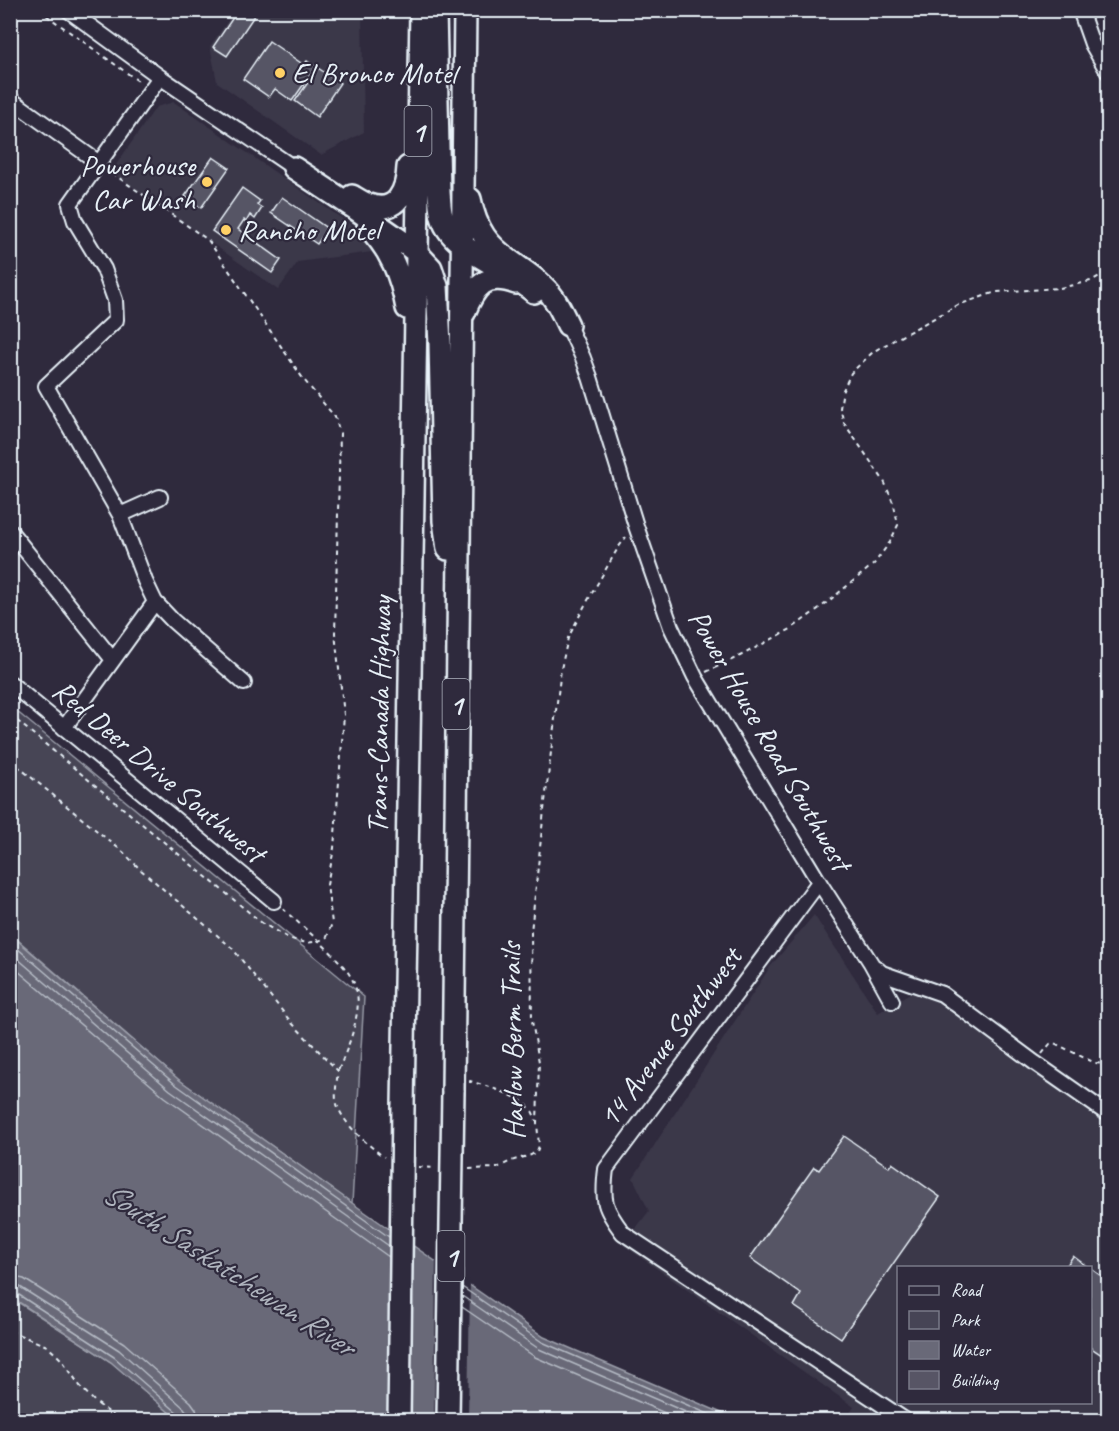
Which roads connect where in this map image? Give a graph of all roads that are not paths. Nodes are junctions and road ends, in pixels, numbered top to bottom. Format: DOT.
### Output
graph roads {
  1 [pos="68,10"];
  2 [pos="420,10"];
  3 [pos="435,10"];
  4 [pos="465,10"];
  5 [pos="1080,10"];
  6 [pos="1108,72"];
  7 [pos="160,77"];
  8 [pos="10,99"];
  9 [pos="99,163"];
  10 [pos="464,163"];
  11 [pos="294,168"];
  12 [pos="463,245"];
  13 [pos="416,252"];
  14 [pos="534,292"];
  15 [pos="462,316"];
  16 [pos="568,325"];
  17 [pos="415,362"];
  18 [pos="160,497"];
  19 [pos="120,515"];
  20 [pos="10,531"];
  21 [pos="155,602"];
  22 [pos="458,622"];
  23 [pos="113,660"];
  24 [pos="10,682"];
  25 [pos="244,683"];
  26 [pos="64,728"];
  27 [pos="819,882"];
  28 [pos="274,902"];
  29 [pos="871,963"];
  30 [pos="892,1001"];
  31 [pos="1108,1114"];
  32 [pos="399,1420"];
  33 [pos="448,1420"];
  34 [pos="905,1420"];
  1 -- 7 [label="street"];
  2 -- 11 [label="highway"];
  2 -- 13 [label="highway, Trans-Canada Highway / 1"];
  3 -- 12 [label="highway"];
  4 -- 10 [label="highway, 1"];
  5 -- 6 [label="street"];
  7 -- 9 [label="street"];
  7 -- 11 [label="street"];
  8 -- 9 [label="street"];
  9 -- 19 [label="street"];
  10 -- 12 [label="highway, 1"];
  10 -- 16 [label="highway"];
  11 -- 13 [label="highway"];
  11 -- 17 [label="highway"];
  12 -- 14 [label="highway"];
  12 -- 15 [label="highway, 1"];
  13 -- 17 [label="highway, Trans-Canada Highway / 1"];
  13 -- 22 [label="highway"];
  14 -- 15 [label="highway"];
  14 -- 16 [label="highway"];
  15 -- 22 [label="highway, 1"];
  16 -- 27 [label="street, Power House Road Southwest"];
  17 -- 32 [label="highway, Trans-Canada Highway / 1, bridge"];
  18 -- 19 [label="street"];
  19 -- 21 [label="street"];
  20 -- 23 [label="street"];
  21 -- 23 [label="street"];
  21 -- 25 [label="street"];
  22 -- 33 [label="highway, 1, bridge"];
  23 -- 26 [label="street"];
  24 -- 26 [label="street, Red Deer Drive Southwest"];
  26 -- 28 [label="street, Red Deer Drive Southwest"];
  27 -- 29 [label="street, Power House Road Southwest"];
  27 -- 34 [label="street, 14 Avenue Southwest"];
  29 -- 30 [label="street, Power House Road Southwest"];
  29 -- 31 [label="street"];
}
